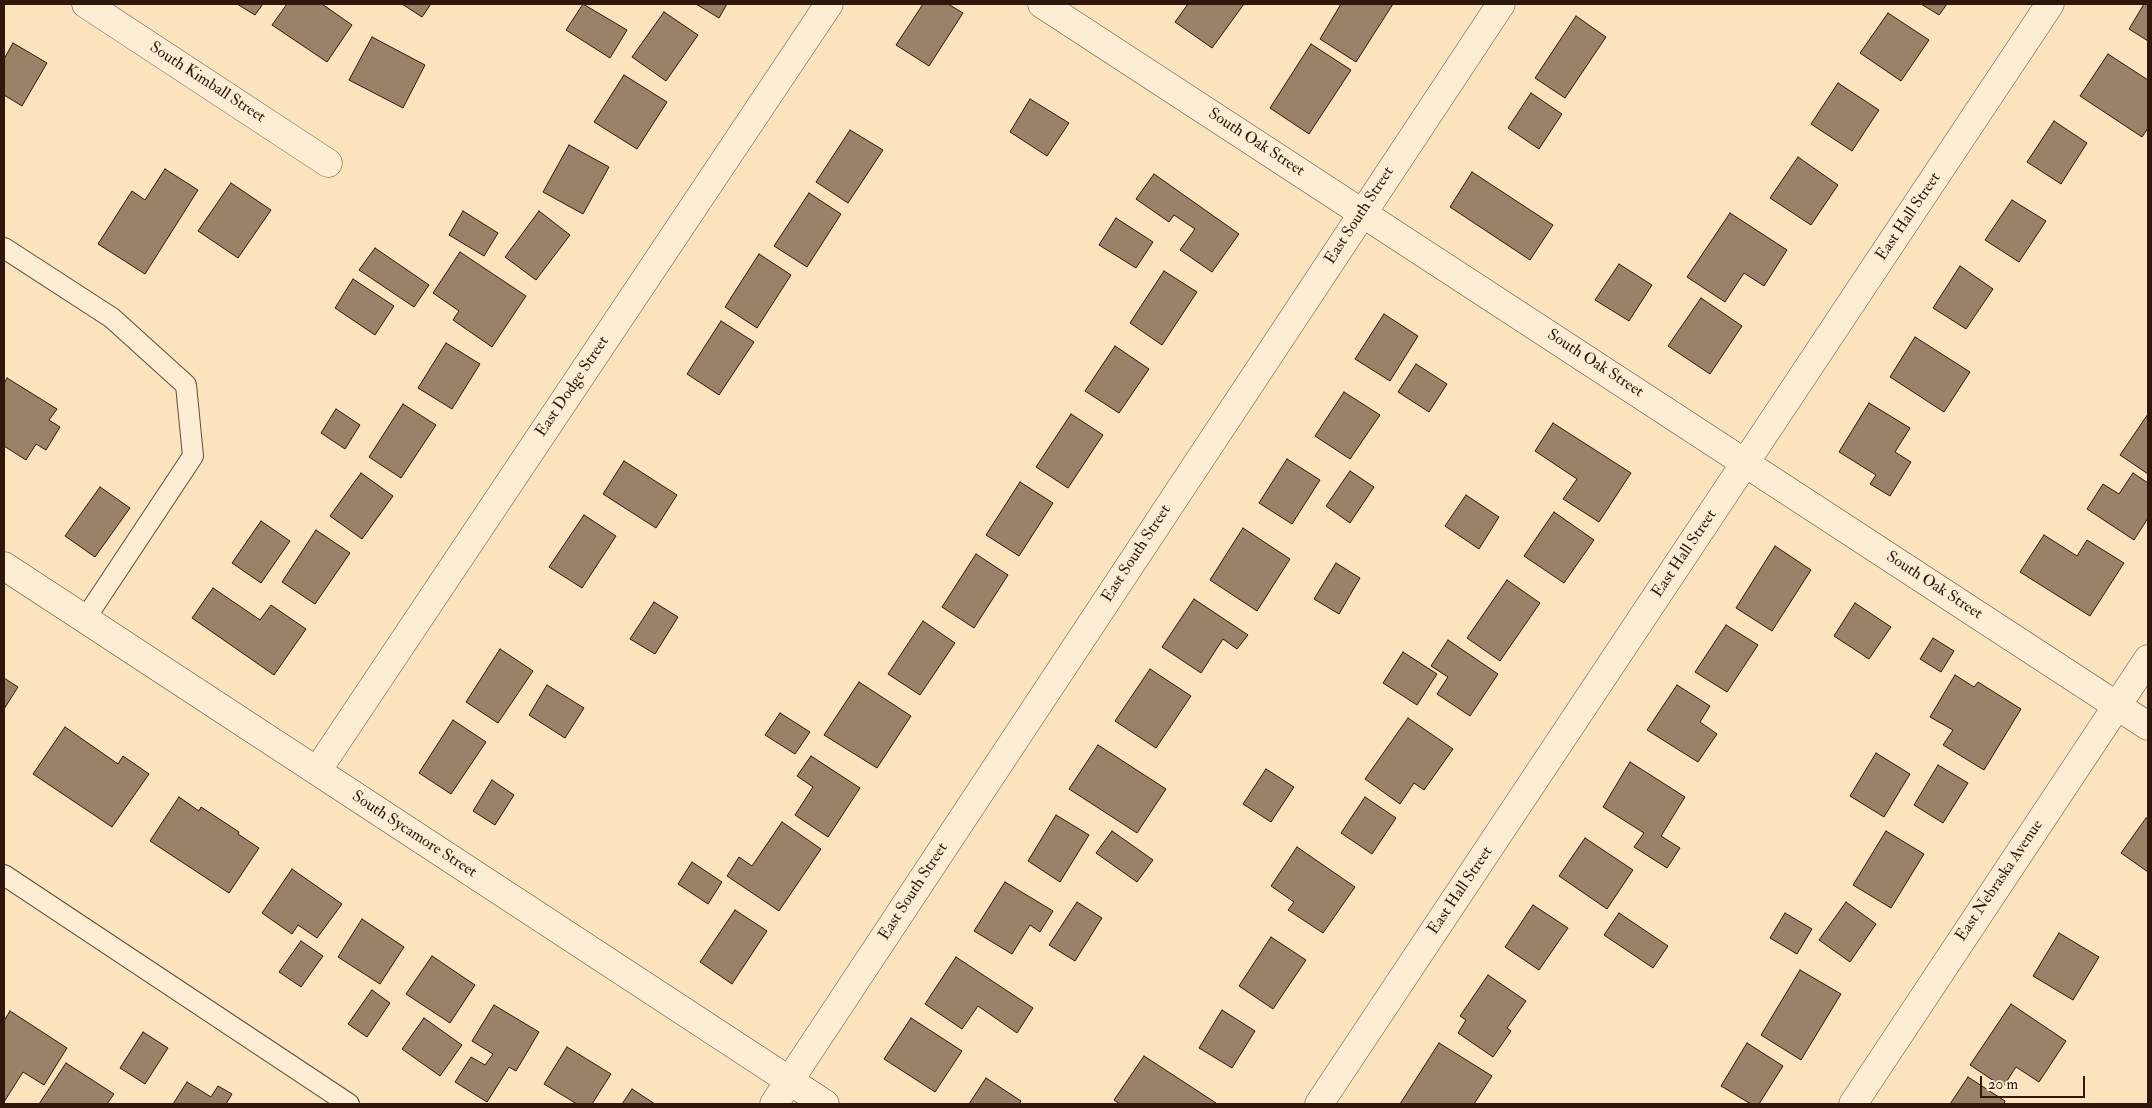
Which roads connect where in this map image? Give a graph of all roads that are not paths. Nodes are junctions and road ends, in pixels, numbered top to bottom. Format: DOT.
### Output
graph roads {
  1 [pos="86,4"];
  2 [pos="829,4"];
  3 [pos="1042,4"];
  4 [pos="1501,4"];
  5 [pos="2050,4"];
  6 [pos="328,163"];
  7 [pos="1363,213"];
  8 [pos="4,248"];
  9 [pos="1746,462"];
  10 [pos="4,566"];
  11 [pos="85,619"];
  12 [pos="2148,658"];
  13 [pos="2117,705"];
  14 [pos="2148,726"];
  15 [pos="316,771"];
  16 [pos="4,875"];
  17 [pos="789,1081"];
  18 [pos="349,1104"];
  19 [pos="774,1104"];
  20 [pos="825,1104"];
  21 [pos="1319,1104"];
  22 [pos="1853,1104"];
  1 -- 6 [label="street, South Kimball Street"];
  2 -- 15 [label="street, East Dodge Street"];
  3 -- 7 [label="street, South Oak Street"];
  4 -- 7 [label="street, East South Street"];
  5 -- 9 [label="street, East Hall Street"];
  7 -- 9 [label="street, South Oak Street"];
  7 -- 17 [label="street, East South Street"];
  8 -- 11 [label="lane"];
  9 -- 13 [label="street, South Oak Street"];
  9 -- 21 [label="street, East Hall Street"];
  10 -- 11 [label="street, South Sycamore Street"];
  11 -- 15 [label="street, South Sycamore Street"];
  12 -- 13 [label="street, East Nebraska Avenue"];
  13 -- 14 [label="street, South Oak Street"];
  13 -- 22 [label="street, East Nebraska Avenue"];
  15 -- 17 [label="street, South Sycamore Street"];
  16 -- 18 [label="lane"];
  17 -- 19 [label="street, East South Street"];
  17 -- 20 [label="street, South Sycamore Street"];
}
